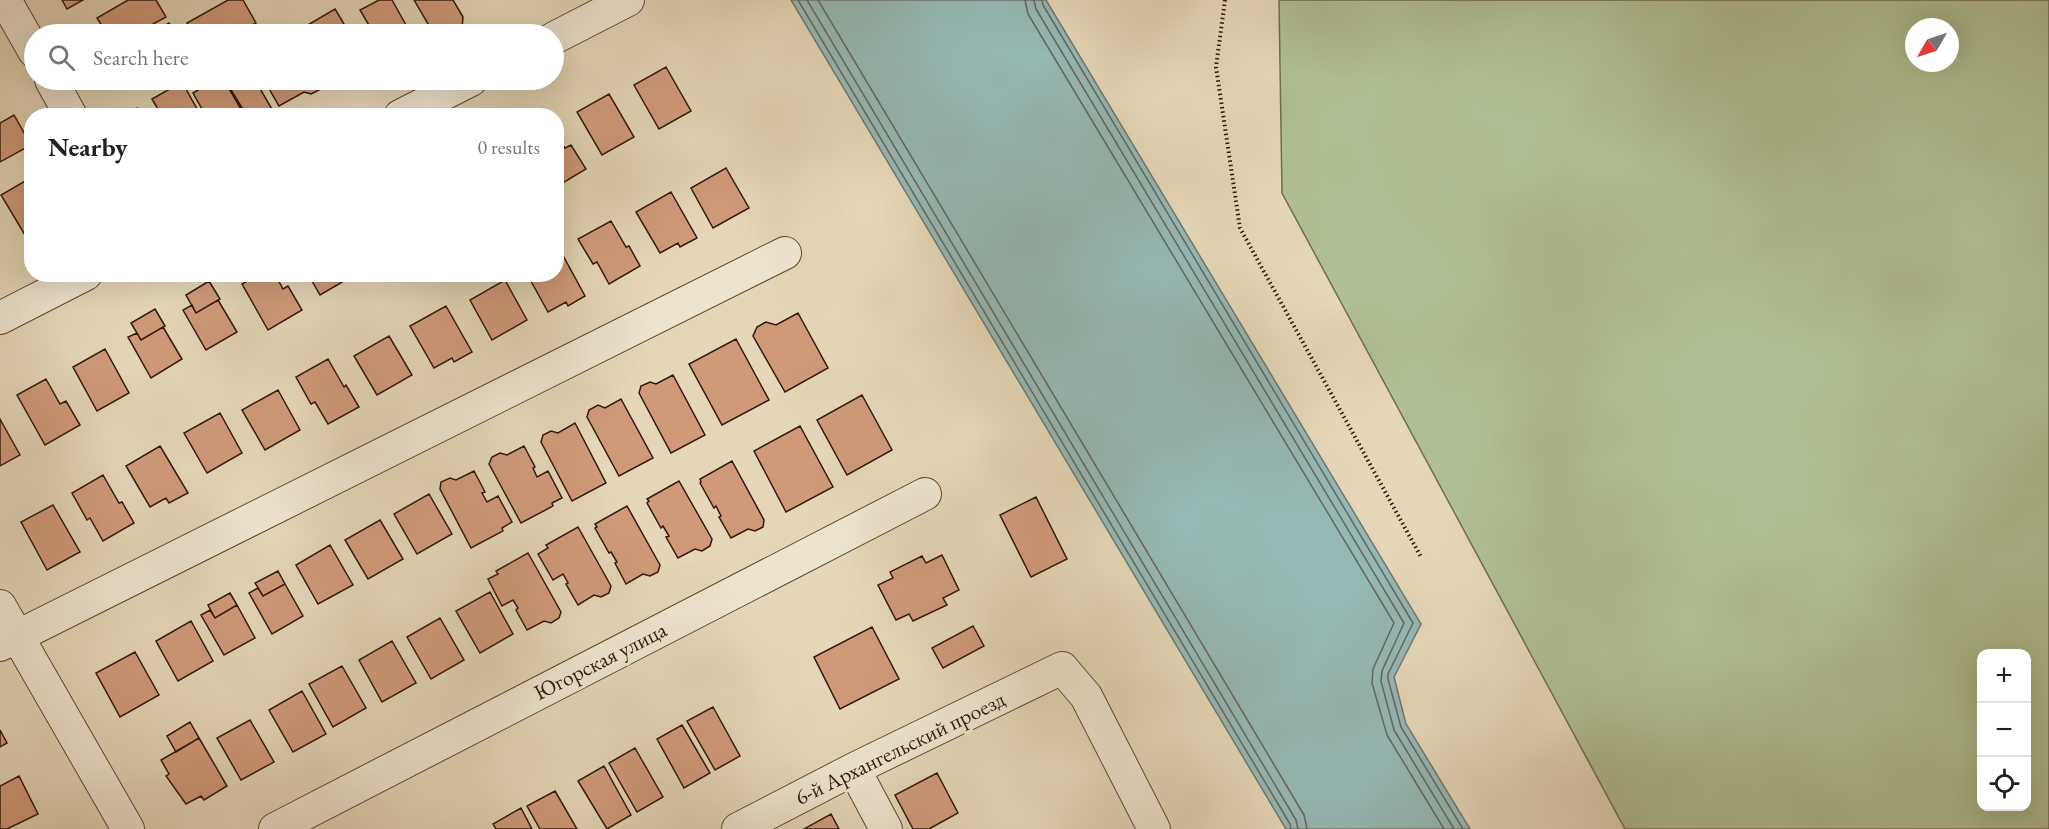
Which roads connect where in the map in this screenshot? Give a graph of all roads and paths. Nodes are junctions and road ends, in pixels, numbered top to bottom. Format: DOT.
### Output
graph roads {
  1 [pos="5,0"];
  2 [pos="628,0"];
  3 [pos="1225,0"];
  4 [pos="24,33"];
  5 [pos="564,33"];
  6 [pos="57,90"];
  7 [pos="451,90"];
  8 [pos="67,108"];
  9 [pos="416,108"];
  10 [pos="784,253"];
  11 [pos="70,282"];
  12 [pos="0,318"];
  13 [pos="925,494"];
  14 [pos="1421,557"];
  15 [pos="0,606"];
  16 [pos="9,641"];
  17 [pos="854,769"];
  18 [pos="128,829"];
  19 [pos="275,829"];
  20 [pos="738,829"];
  21 [pos="886,829"];
  22 [pos="1155,829"];
  1 -- 4 [label="street"];
  2 -- 5 [label="street"];
  3 -- 14 [label="path"];
  6 -- 8 [label="street"];
  7 -- 9 [label="street"];
  10 -- 16 [label="street"];
  11 -- 12 [label="street"];
  13 -- 19 [label="street, Югорская улица"];
  15 -- 16 [label="street"];
  16 -- 18 [label="street"];
  17 -- 20 [label="street, 6-й Архангельский проезд"];
  17 -- 21 [label="street"];
  17 -- 22 [label="street, 6-й Архангельский проезд"];
}
